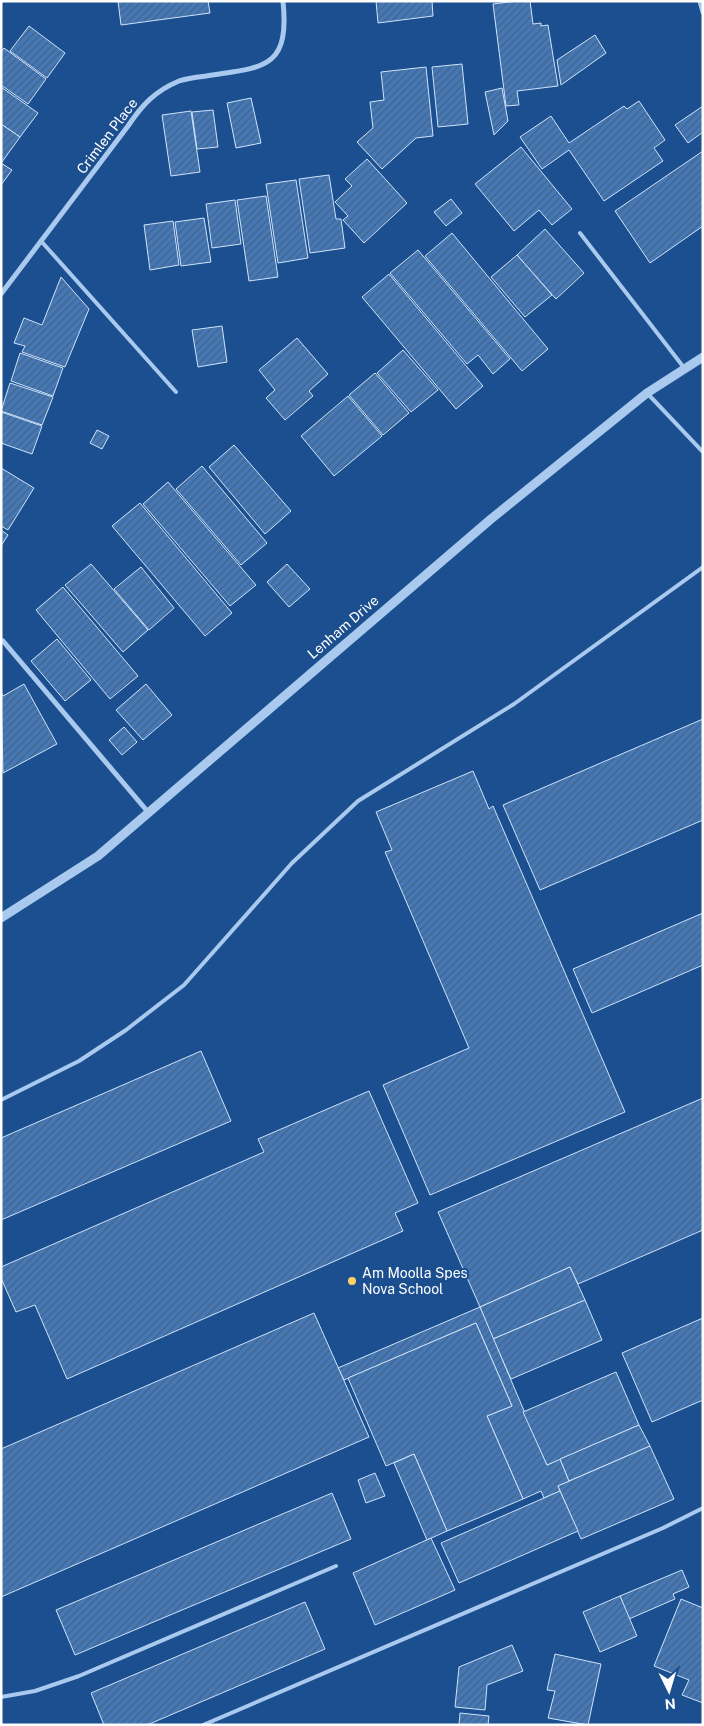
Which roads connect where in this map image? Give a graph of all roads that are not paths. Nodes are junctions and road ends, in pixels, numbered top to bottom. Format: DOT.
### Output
graph roads {
  1 [pos="283,1"];
  2 [pos="700,1"];
  3 [pos="703,12"];
  4 [pos="580,233"];
  5 [pos="41,241"];
  6 [pos="1,294"];
  7 [pos="703,357"];
  8 [pos="685,368"];
  9 [pos="176,392"];
  10 [pos="647,393"];
  11 [pos="703,452"];
  12 [pos="703,567"];
  13 [pos="2,642"];
  14 [pos="148,812"];
  15 [pos="1,918"];
  16 [pos="1,1100"];
  17 [pos="703,1508"];
  18 [pos="336,1566"];
  19 [pos="1,1697"];
  20 [pos="203,1725"];
  1 -- 5 [label="street, Crimlen Place"];
  2 -- 3 [label="street"];
  4 -- 8 [label="lane"];
  5 -- 6 [label="street, Crimlen Place"];
  5 -- 9 [label="lane"];
  7 -- 8 [label="street, Lenham Drive"];
  8 -- 10 [label="street, Lenham Drive"];
  10 -- 11 [label="lane"];
  10 -- 14 [label="street, Lenham Drive"];
  12 -- 16 [label="lane"];
  13 -- 14 [label="street"];
  14 -- 15 [label="street, Lenham Drive"];
  17 -- 20 [label="lane"];
  18 -- 19 [label="lane"];
}
